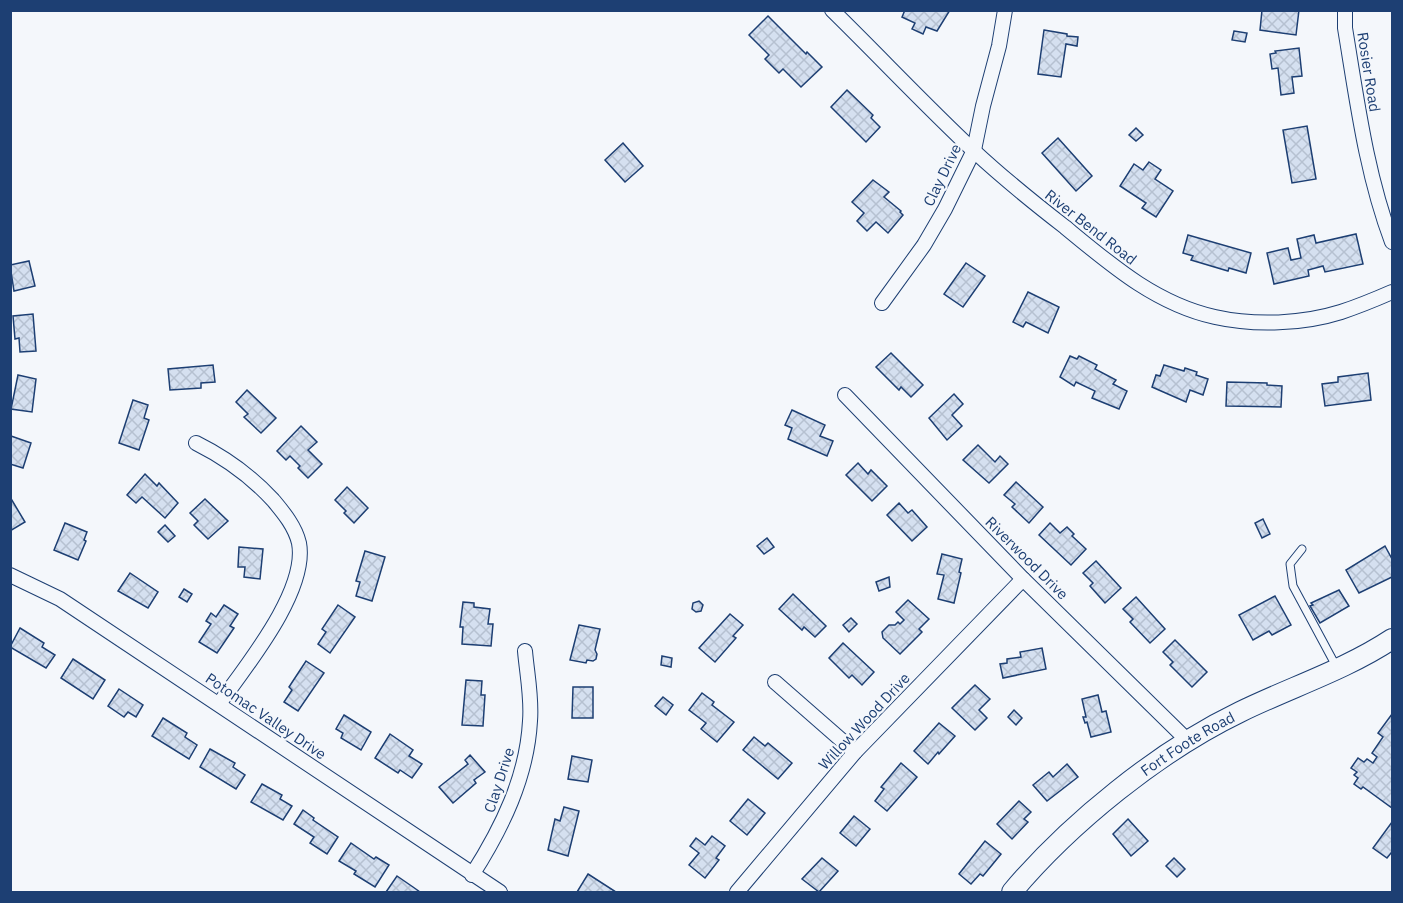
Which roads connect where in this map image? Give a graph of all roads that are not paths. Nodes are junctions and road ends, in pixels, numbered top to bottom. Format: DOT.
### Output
graph roads {
  1 [pos="832,10"];
  2 [pos="1005,10"];
  3 [pos="1345,10"];
  4 [pos="974,150"];
  5 [pos="1392,242"];
  6 [pos="1392,292"];
  7 [pos="882,303"];
  8 [pos="845,395"];
  9 [pos="196,443"];
  10 [pos="1302,549"];
  11 [pos="10,574"];
  12 [pos="1023,579"];
  13 [pos="1392,639"];
  14 [pos="525,651"];
  15 [pos="1338,668"];
  16 [pos="775,682"];
  17 [pos="219,704"];
  18 [pos="1187,740"];
  19 [pos="855,752"];
  20 [pos="472,875"];
  21 [pos="1018,891"];
  22 [pos="500,892"];
  23 [pos="737,892"];
  1 -- 4 [label="street, River Bend Road"];
  2 -- 4 [label="street, Clay Drive"];
  3 -- 5 [label="street, Rosier Road"];
  4 -- 6 [label="street, River Bend Road"];
  4 -- 7 [label="street, Clay Drive"];
  8 -- 12 [label="street, Riverwood Drive"];
  9 -- 17 [label="street"];
  10 -- 15 [label="lane"];
  11 -- 17 [label="street, Potomac Valley Drive"];
  12 -- 18 [label="street, Riverwood Drive"];
  12 -- 19 [label="street, Willow Wood Drive"];
  13 -- 15 [label="street, Fort Foote Road"];
  14 -- 20 [label="street, Clay Drive"];
  15 -- 18 [label="street, Fort Foote Road"];
  16 -- 19 [label="street"];
  17 -- 20 [label="street, Potomac Valley Drive"];
  18 -- 21 [label="street, Fort Foote Road"];
  19 -- 23 [label="street, Willow Wood Drive"];
  20 -- 22 [label="street, Potomac Valley Drive"];
}
